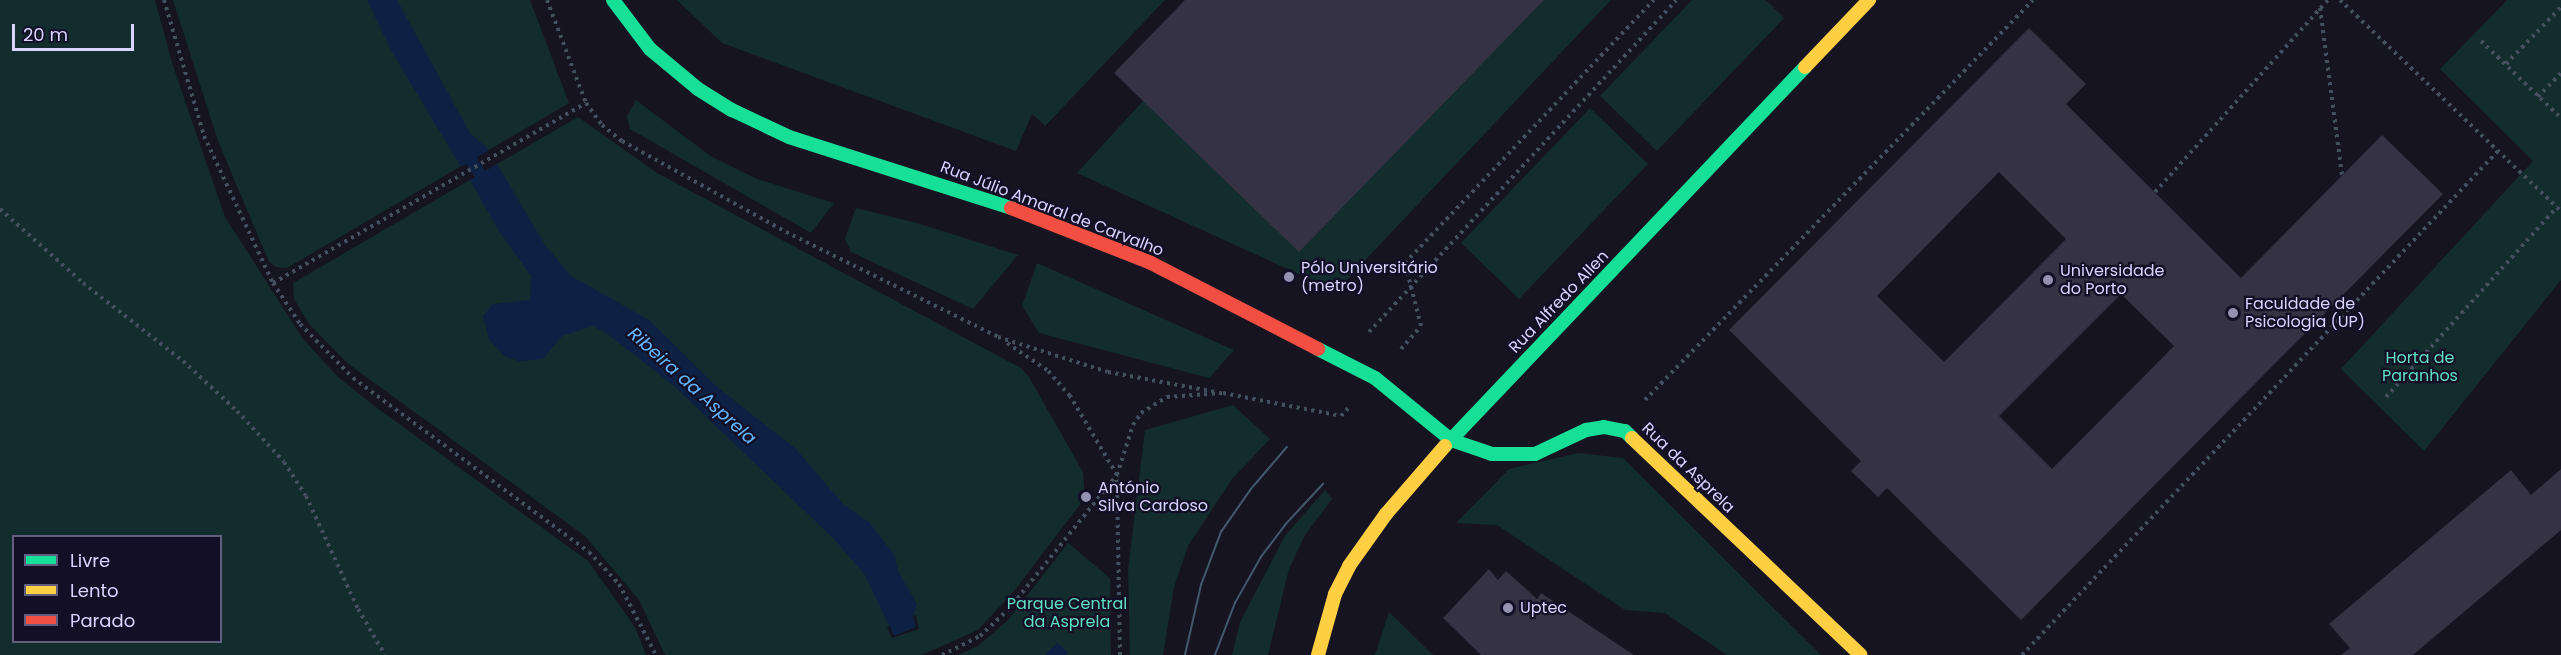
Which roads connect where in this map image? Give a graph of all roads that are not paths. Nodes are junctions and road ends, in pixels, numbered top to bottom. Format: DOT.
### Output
graph roads {
  1 [pos="613,0"];
  2 [pos="1869,0"];
  3 [pos="1451,440"];
  4 [pos="1318,655"];
  5 [pos="1861,655"];
  1 -- 3 [label="street, Rua Júlio Amaral de Carvalho"];
  2 -- 3 [label="street, Rua Alfredo Allen"];
  3 -- 4 [label="street, Rua Alfredo Allen"];
  3 -- 5 [label="street, Rua da Asprela"];
}
